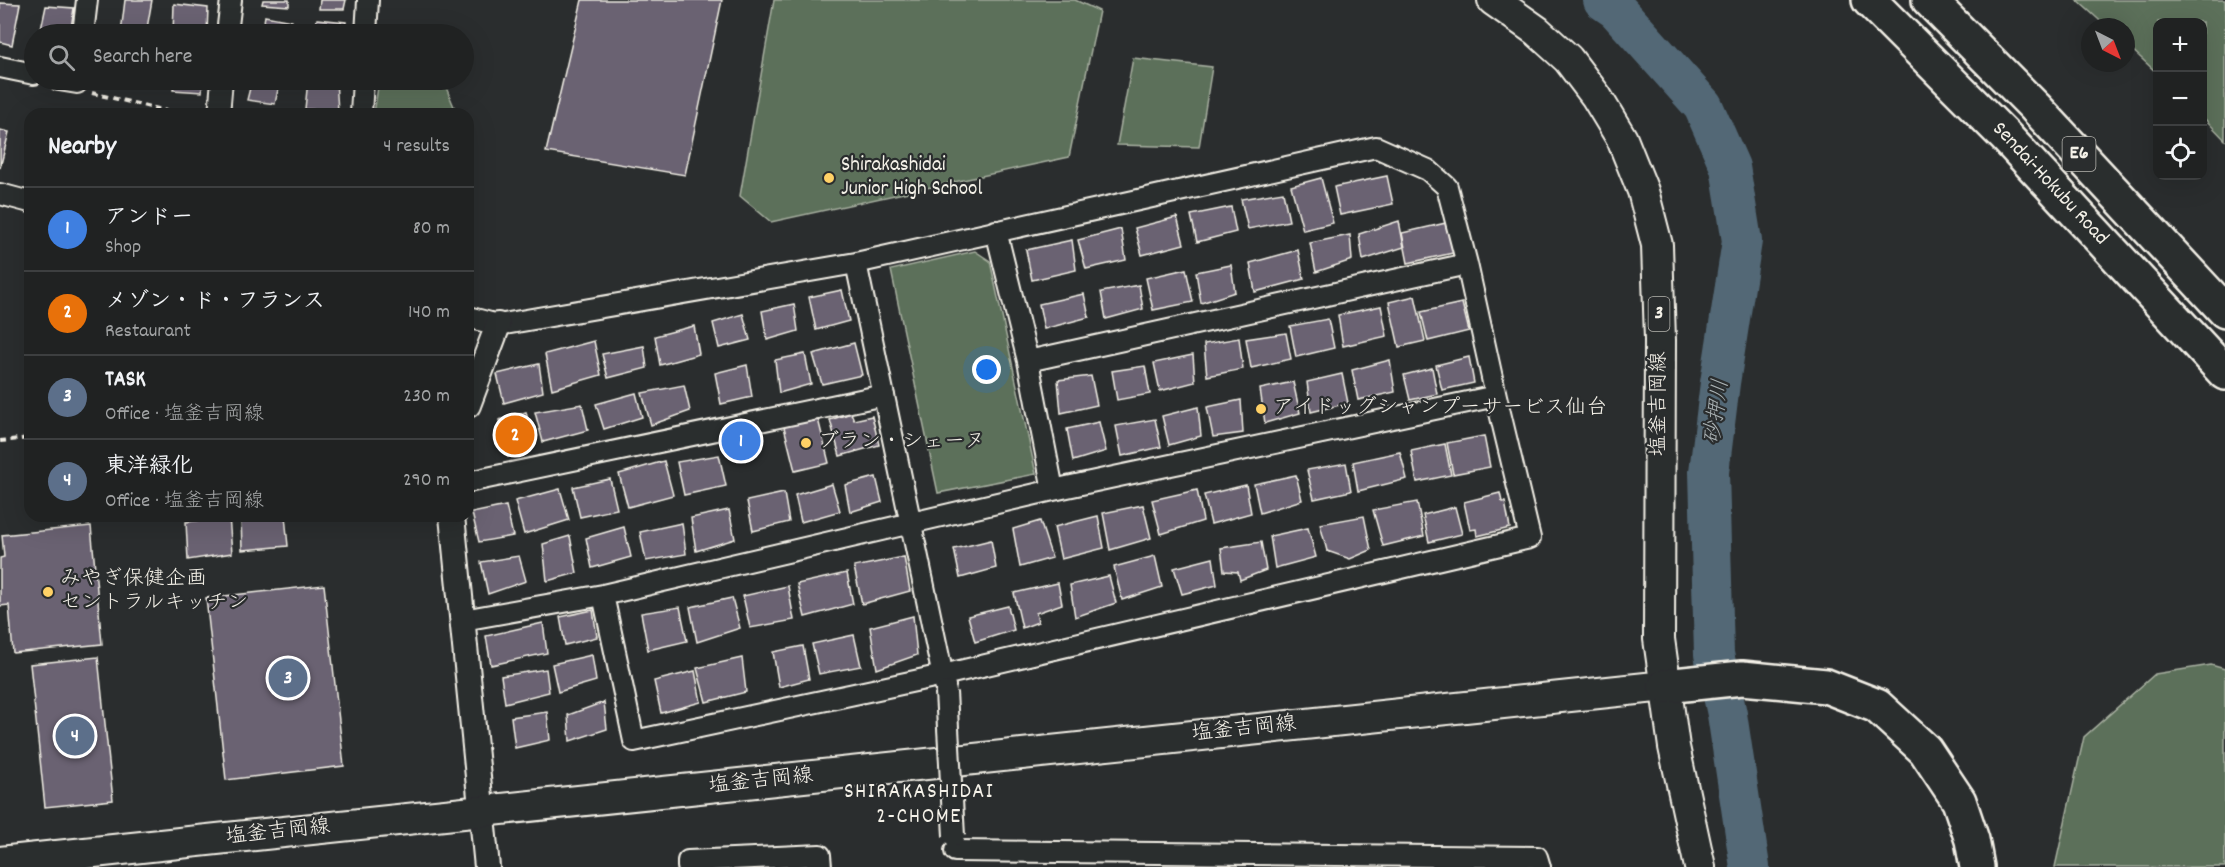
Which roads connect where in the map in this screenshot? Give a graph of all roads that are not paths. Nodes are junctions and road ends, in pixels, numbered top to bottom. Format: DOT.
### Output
graph roads {
  1 [pos="87,0"];
  2 [pos="231,0"];
  3 [pos="368,0"];
  4 [pos="1493,0"];
  5 [pos="1869,0"];
  6 [pos="1929,0"];
  7 [pos="84,24"];
  8 [pos="228,24"];
  9 [pos="367,24"];
  10 [pos="0,67"];
  11 [pos="24,72"];
  12 [pos="221,90"];
  13 [pos="362,90"];
  14 [pos="220,108"];
  15 [pos="361,108"];
  16 [pos="0,194"];
  17 [pos="24,200"];
  18 [pos="996,231"];
  19 [pos="856,263"];
  20 [pos="1467,264"];
  21 [pos="2225,312"];
  22 [pos="474,318"];
  23 [pos="498,324"];
  24 [pos="1028,361"];
  25 [pos="2225,373"];
  26 [pos="474,389"];
  27 [pos="884,394"];
  28 [pos="1496,396"];
  29 [pos="474,481"];
  30 [pos="1053,490"];
  31 [pos="453,522"];
  32 [pos="911,524"];
  33 [pos="603,595"];
  34 [pos="463,620"];
  35 [pos="944,683"];
  36 [pos="1665,686"];
  37 [pos="482,811"];
  38 [pos="954,851"];
  39 [pos="0,862"];
  40 [pos="487,867"];
  41 [pos="688,867"];
  42 [pos="821,867"];
  43 [pos="1540,867"];
  44 [pos="1700,867"];
  45 [pos="1977,867"];
  1 -- 7 [label="street"];
  2 -- 8 [label="street"];
  3 -- 9 [label="street"];
  4 -- 36 [label="main road, 塩釜吉岡線 / 3"];
  5 -- 25 [label="highway, Sendai-Hokubu Road / E6"];
  6 -- 21 [label="highway, Sendai-Hokubu Road / E6"];
  10 -- 11 [label="street"];
  12 -- 14 [label="street"];
  13 -- 15 [label="street"];
  16 -- 17 [label="street"];
  18 -- 19 [label="street"];
  18 -- 20 [label="street"];
  18 -- 24 [label="street"];
  19 -- 23 [label="street"];
  19 -- 27 [label="street"];
  20 -- 24 [label="street"];
  20 -- 28 [label="street"];
  22 -- 23 [label="street"];
  23 -- 26 [label="street"];
  24 -- 30 [label="street"];
  27 -- 29 [label="street"];
  27 -- 32 [label="street"];
  28 -- 30 [label="street"];
  28 -- 35 [label="street"];
  30 -- 32 [label="street"];
  31 -- 34 [label="street"];
  32 -- 33 [label="street"];
  32 -- 35 [label="street"];
  33 -- 34 [label="street"];
  33 -- 35 [label="street"];
  34 -- 37 [label="street"];
  35 -- 38 [label="street, bridge"];
  36 -- 37 [label="main road, 塩釜吉岡線"];
  36 -- 44 [label="main road, 塩釜吉岡線 / 3"];
  36 -- 45 [label="highway"];
  37 -- 39 [label="main road, 塩釜吉岡線"];
  37 -- 40 [label="street"];
  38 -- 43 [label="street"];
  41 -- 42 [label="street"];
}
